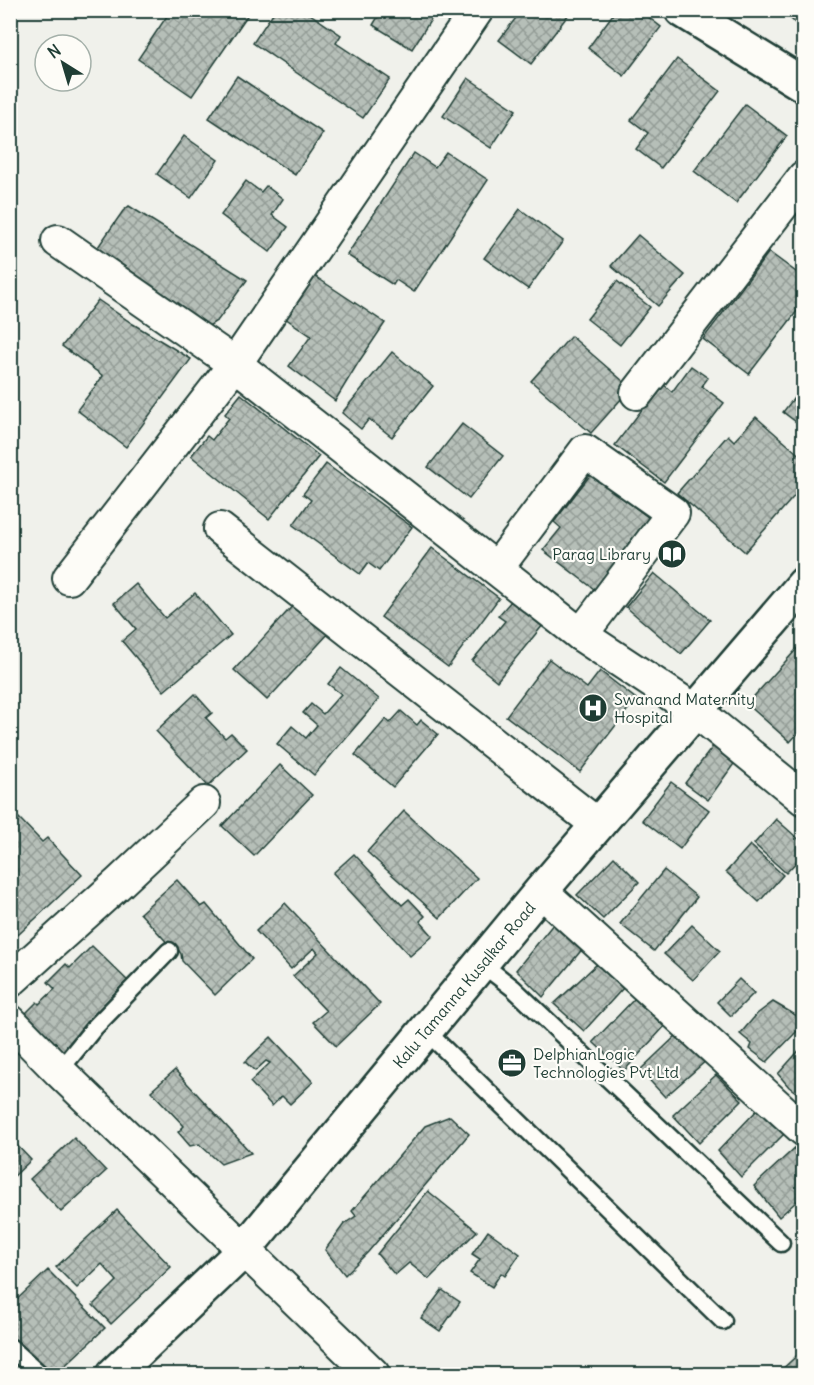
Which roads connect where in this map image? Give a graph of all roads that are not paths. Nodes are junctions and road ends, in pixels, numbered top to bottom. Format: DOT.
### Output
graph roads {
  1 [pos="477,10"];
  2 [pos="682,10"];
  3 [pos="804,85"];
  4 [pos="804,177"];
  5 [pos="58,241"];
  6 [pos="235,364"];
  7 [pos="637,393"];
  8 [pos="220,529"];
  9 [pos="496,568"];
  10 [pos="69,578"];
  11 [pos="799,597"];
  12 [pos="580,635"];
  13 [pos="696,711"];
  14 [pos="804,799"];
  15 [pos="204,803"];
  16 [pos="597,825"];
  17 [pos="542,891"];
  18 [pos="169,951"];
  19 [pos="482,964"];
  20 [pos="10,981"];
  21 [pos="10,1021"];
  22 [pos="426,1030"];
  23 [pos="59,1071"];
  24 [pos="804,1130"];
  25 [pos="781,1243"];
  26 [pos="243,1251"];
  27 [pos="723,1321"];
  28 [pos="10,1347"];
  29 [pos="40,1374"];
  30 [pos="114,1374"];
  31 [pos="373,1374"];
  1 -- 6 [label="street"];
  2 -- 3 [label="main road"];
  4 -- 7 [label="street"];
  5 -- 6 [label="street"];
  6 -- 9 [label="street"];
  6 -- 10 [label="street"];
  8 -- 16 [label="street"];
  9 -- 12 [label="street"];
  9 -- 12 [label="street"];
  11 -- 13 [label="main road, Kalu Tamanna Kusalkar Road"];
  12 -- 13 [label="street"];
  13 -- 14 [label="street"];
  13 -- 16 [label="main road, Kalu Tamanna Kusalkar Road"];
  15 -- 20 [label="street"];
  16 -- 17 [label="main road, Kalu Tamanna Kusalkar Road"];
  17 -- 19 [label="main road, Kalu Tamanna Kusalkar Road"];
  17 -- 24 [label="street"];
  18 -- 23 [label="lane"];
  19 -- 22 [label="main road, Kalu Tamanna Kusalkar Road"];
  19 -- 25 [label="lane"];
  21 -- 23 [label="street"];
  22 -- 26 [label="main road, Kalu Tamanna Kusalkar Road"];
  22 -- 27 [label="lane"];
  23 -- 26 [label="street"];
  26 -- 30 [label="main road, Kalu Tamanna Kusalkar Road"];
  26 -- 31 [label="street"];
  28 -- 29 [label="lane"];
}
